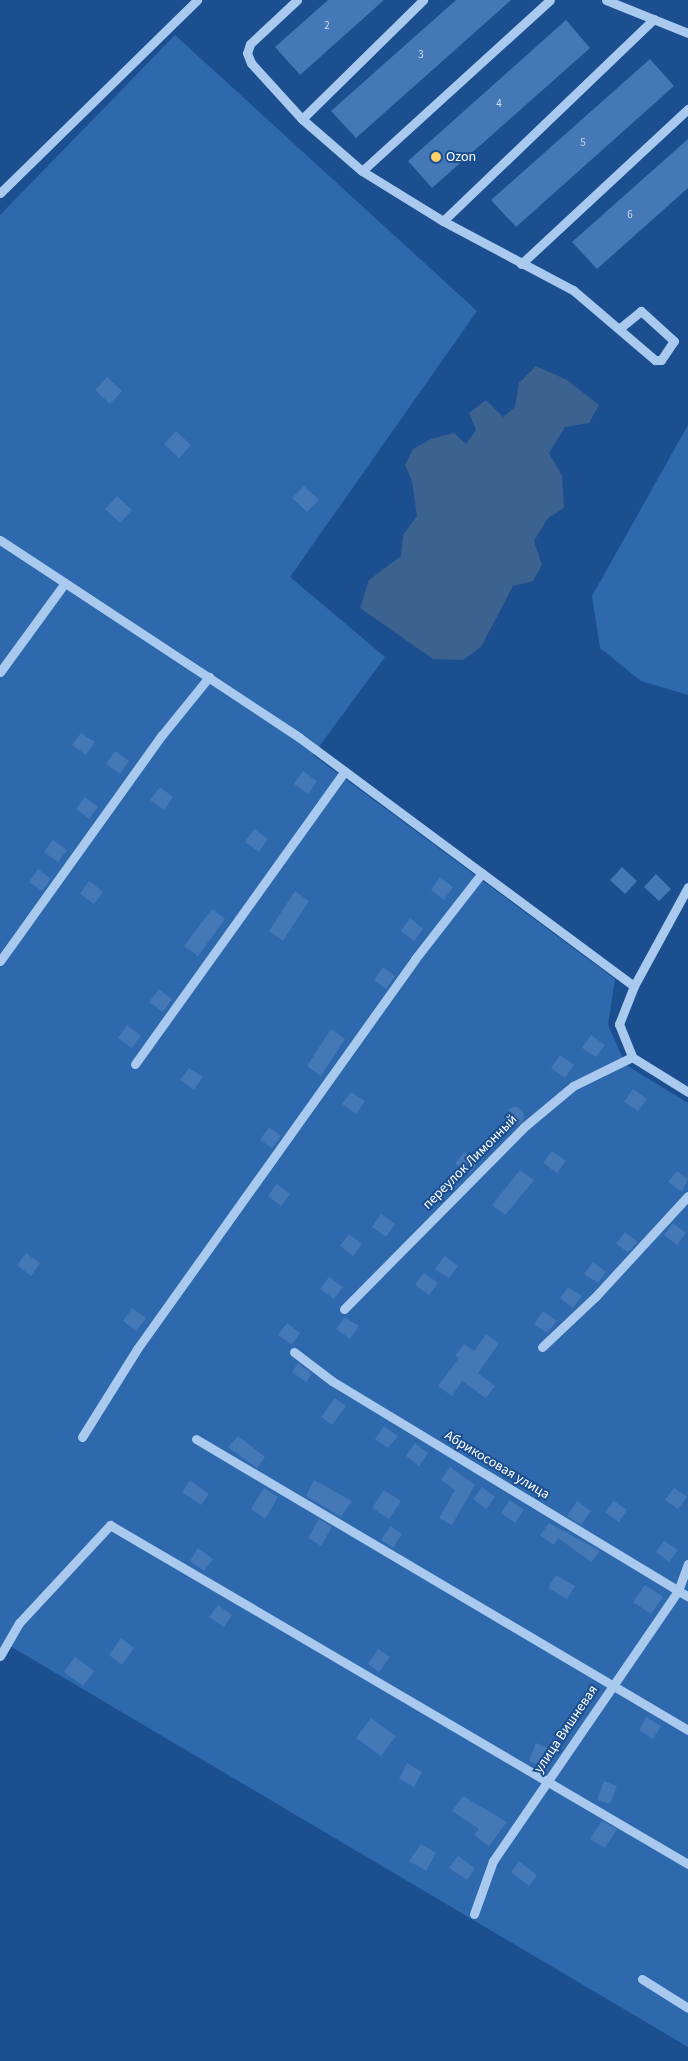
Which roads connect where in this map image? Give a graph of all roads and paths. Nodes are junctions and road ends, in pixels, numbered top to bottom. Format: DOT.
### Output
graph roads {
  1 [pos="197,0"];
  2 [pos="296,0"];
  3 [pos="423,0"];
  4 [pos="550,0"];
  5 [pos="606,0"];
  6 [pos="654,19"];
  7 [pos="688,33"];
  8 [pos="688,109"];
  9 [pos="302,119"];
  10 [pos="362,171"];
  11 [pos="0,194"];
  12 [pos="443,221"];
  13 [pos="522,264"];
  14 [pos="620,328"];
  15 [pos="0,540"];
  16 [pos="65,583"];
  17 [pos="0,672"];
  18 [pos="209,677"];
  19 [pos="345,771"];
  20 [pos="482,873"];
  21 [pos="688,887"];
  22 [pos="0,961"];
  23 [pos="634,986"];
  24 [pos="632,1057"];
  25 [pos="135,1064"];
  26 [pos="688,1092"];
  27 [pos="688,1196"];
  28 [pos="344,1309"];
  29 [pos="542,1347"];
  30 [pos="294,1352"];
  31 [pos="82,1437"];
  32 [pos="196,1439"];
  33 [pos="688,1564"];
  34 [pos="678,1591"];
  35 [pos="688,1597"];
  36 [pos="0,1656"];
  37 [pos="613,1686"];
  38 [pos="688,1730"];
  39 [pos="548,1780"];
  40 [pos="688,1864"];
  41 [pos="474,1914"];
  42 [pos="642,1979"];
  43 [pos="688,2008"];
  1 -- 11 [label="street"];
  2 -- 9 [label="street"];
  3 -- 9 [label="street"];
  4 -- 10 [label="street"];
  5 -- 6 [label="street"];
  6 -- 7 [label="street"];
  6 -- 12 [label="street"];
  8 -- 13 [label="street"];
  9 -- 10 [label="street"];
  10 -- 12 [label="street"];
  12 -- 13 [label="street"];
  13 -- 14 [label="street"];
  14 -- 14 [label="street"];
  15 -- 16 [label="street"];
  16 -- 17 [label="street"];
  16 -- 18 [label="street"];
  18 -- 19 [label="street"];
  18 -- 22 [label="street"];
  19 -- 20 [label="street"];
  19 -- 25 [label="street"];
  20 -- 23 [label="street"];
  20 -- 31 [label="street"];
  21 -- 23 [label="street"];
  23 -- 24 [label="street"];
  24 -- 26 [label="street"];
  24 -- 28 [label="street, переулок Лимонный"];
  27 -- 29 [label="street"];
  30 -- 34 [label="street, Абрикосовая улица"];
  32 -- 37 [label="street"];
  33 -- 34 [label="street, улица Вишневая"];
  34 -- 35 [label="street, Абрикосовая улица"];
  34 -- 37 [label="street, улица Вишневая"];
  36 -- 39 [label="street"];
  37 -- 38 [label="street"];
  37 -- 39 [label="street, улица Вишневая"];
  39 -- 40 [label="street"];
  39 -- 41 [label="street, улица Вишневая"];
  42 -- 43 [label="street"];
}
